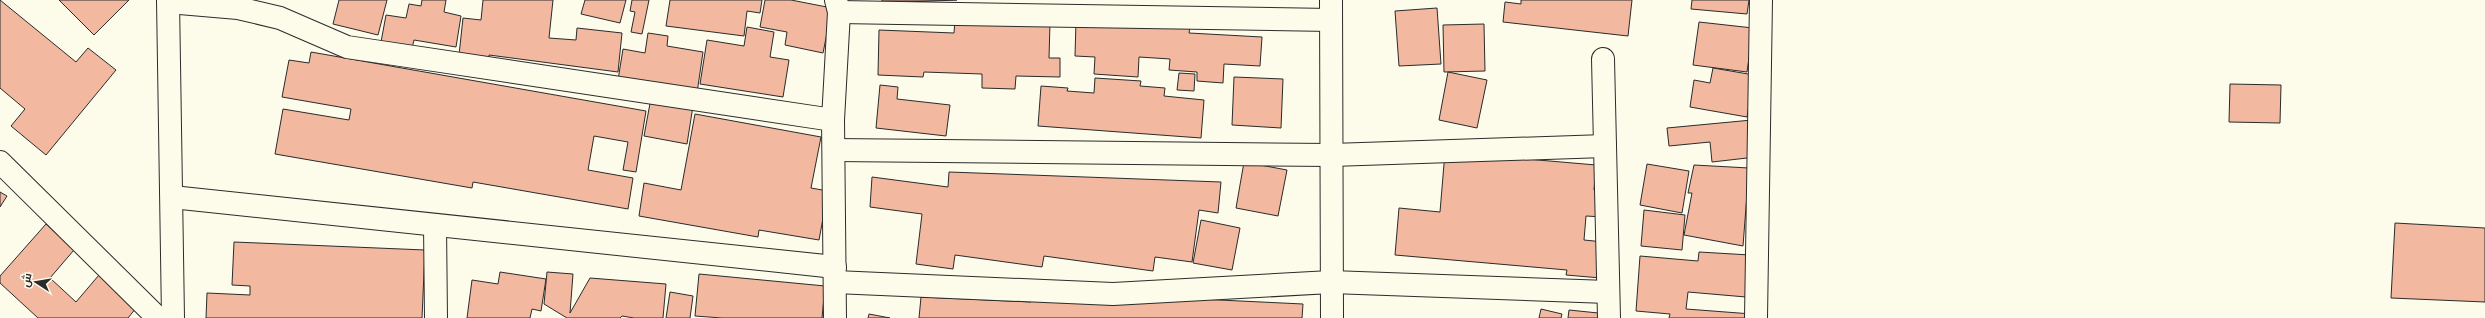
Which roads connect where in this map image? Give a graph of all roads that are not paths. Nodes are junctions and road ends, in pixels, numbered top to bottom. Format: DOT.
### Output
graph roads {
  1 [pos="1761,0"];
  2 [pos="168,1"];
  3 [pos="837,6"];
  4 [pos="1331,10"];
  5 [pos="1602,59"];
  6 [pos="833,120"];
  7 [pos="1605,146"];
  8 [pos="834,150"];
  9 [pos="1332,155"];
  10 [pos="0,162"];
  11 [pos="172,197"];
  12 [pos="435,225"];
  13 [pos="835,275"];
  14 [pos="1332,282"];
  15 [pos="1608,292"];
  16 [pos="158,318"];
  17 [pos="173,318"];
  18 [pos="436,318"];
  19 [pos="835,318"];
  20 [pos="1332,318"];
  21 [pos="1609,318"];
  22 [pos="1756,318"];
  1 -- 22 [label="street"];
  2 -- 6 [label="street"];
  2 -- 11 [label="street"];
  3 -- 4 [label="street"];
  3 -- 6 [label="street"];
  4 -- 9 [label="street"];
  5 -- 7 [label="street"];
  6 -- 8 [label="street"];
  7 -- 9 [label="street"];
  7 -- 15 [label="street"];
  8 -- 9 [label="street"];
  8 -- 13 [label="street"];
  9 -- 14 [label="street"];
  10 -- 16 [label="street"];
  11 -- 12 [label="street"];
  11 -- 17 [label="street"];
  12 -- 13 [label="street"];
  12 -- 18 [label="street"];
  13 -- 14 [label="street"];
  13 -- 19 [label="street"];
  14 -- 15 [label="street"];
  14 -- 20 [label="street"];
  15 -- 21 [label="street"];
}
